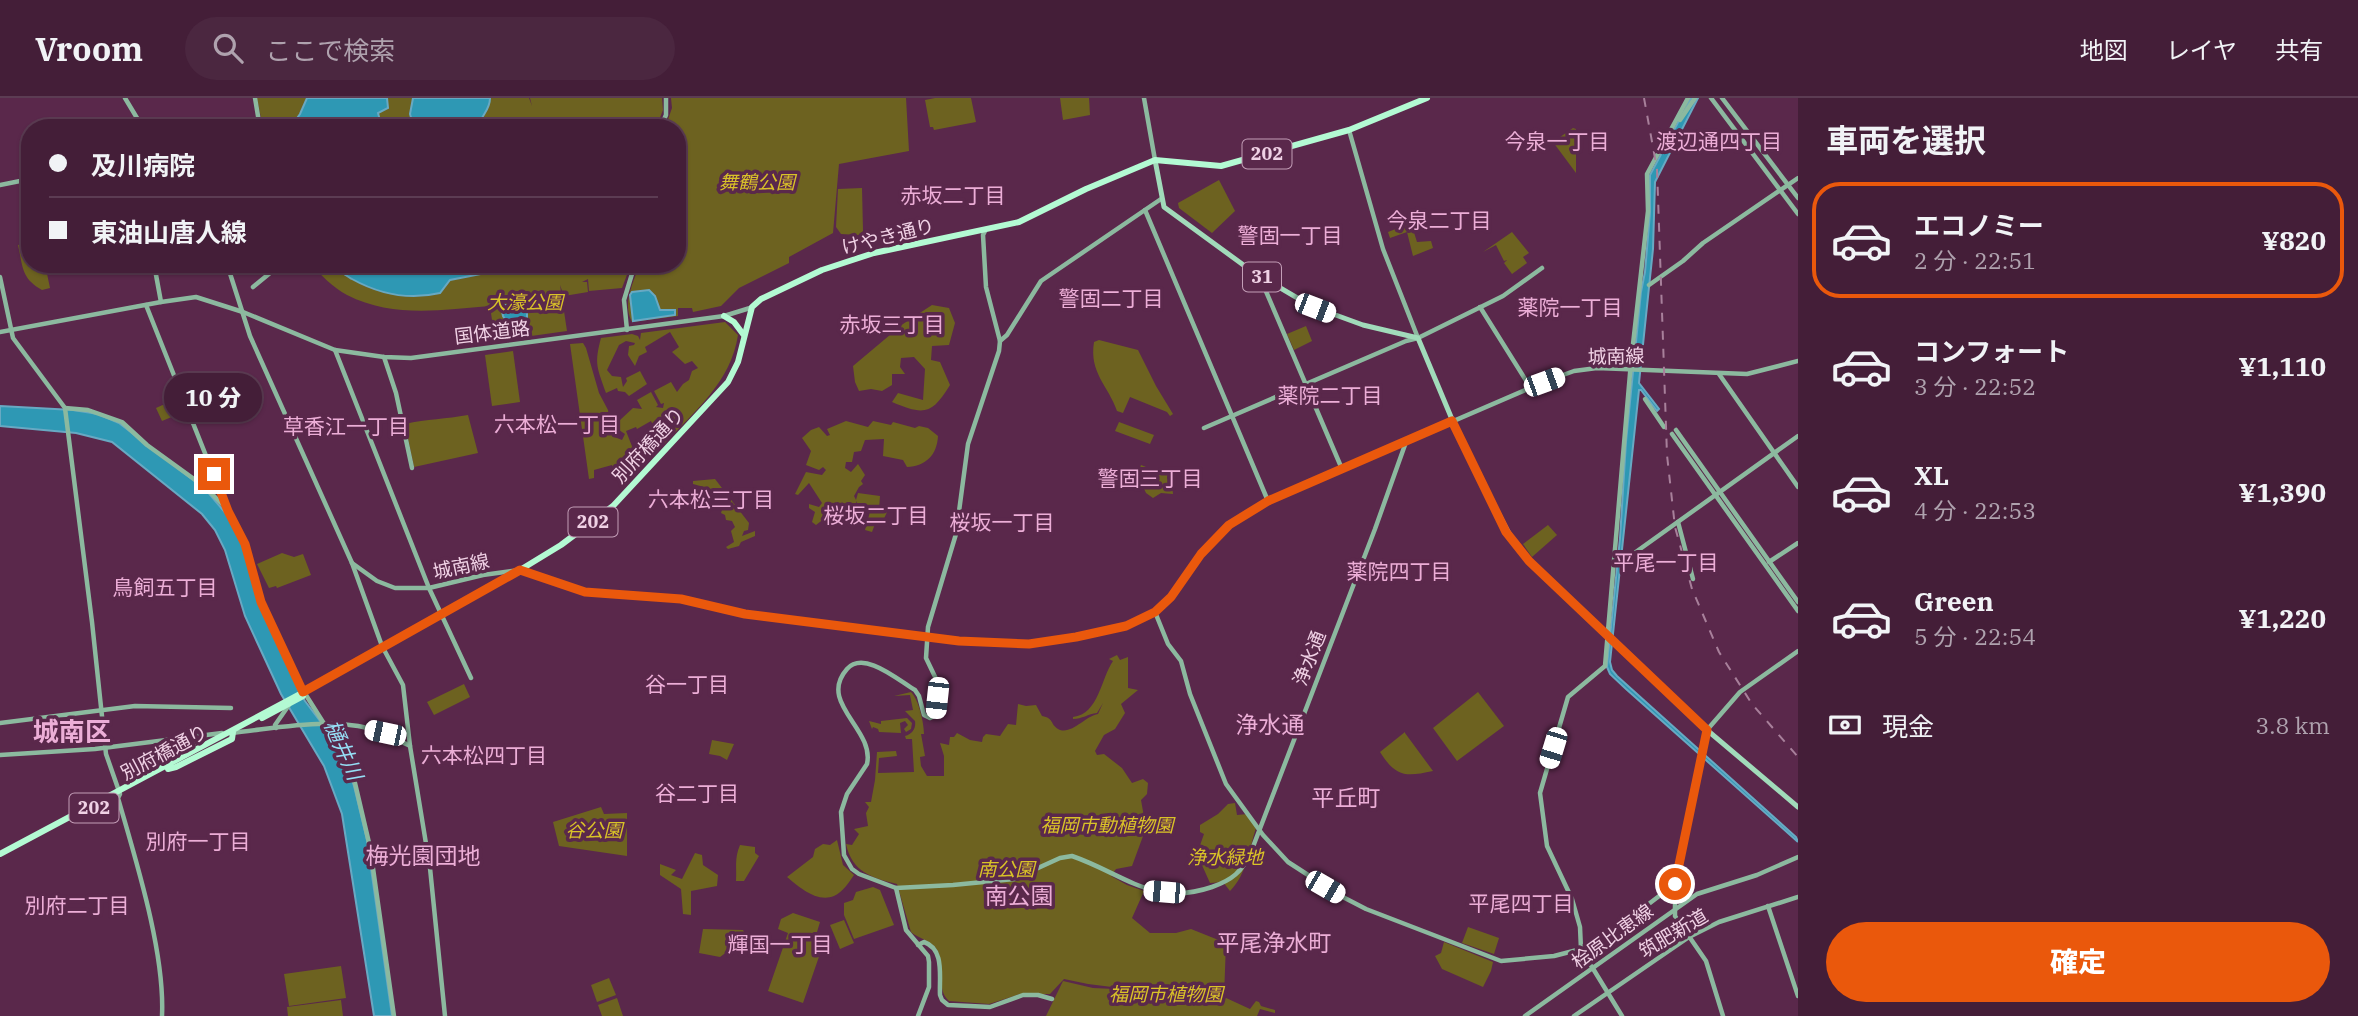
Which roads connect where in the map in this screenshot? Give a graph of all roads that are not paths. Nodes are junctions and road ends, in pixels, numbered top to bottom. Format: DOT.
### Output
graph roads {
  1 [pos="125,98"];
  2 [pos="255,98"];
  3 [pos="666,98"];
  4 [pos="1144,98"];
  5 [pos="1427,98"];
  6 [pos="1688,98"];
  7 [pos="1695,98"];
  8 [pos="1711,98"];
  9 [pos="1722,98"];
  10 [pos="138,119"];
  11 [pos="258,119"];
  12 [pos="664,119"];
  13 [pos="1675,126"];
  14 [pos="1349,130"];
  15 [pos="1155,160"];
  16 [pos="1798,178"];
  17 [pos="21,181"];
  18 [pos="1788,184"];
  19 [pos="0,185"];
  20 [pos="1780,190"];
  21 [pos="1798,198"];
  22 [pos="1161,199"];
  23 [pos="1145,210"];
  24 [pos="1798,214"];
  25 [pos="985,231"];
  26 [pos="1542,268"];
  27 [pos="156,273"];
  28 [pos="230,273"];
  29 [pos="270,273"];
  30 [pos="632,273"];
  31 [pos="0,277"];
  32 [pos="1266,280"];
  33 [pos="1649,285"];
  34 [pos="253,287"];
  35 [pos="161,302"];
  36 [pos="146,304"];
  37 [pos="1480,307"];
  38 [pos="750,309"];
  39 [pos="243,312"];
  40 [pos="724,316"];
  41 [pos="11,330"];
  42 [pos="626,330"];
  43 [pos="0,332"];
  44 [pos="744,335"];
  45 [pos="1418,338"];
  46 [pos="1000,341"];
  47 [pos="335,350"];
  48 [pos="384,358"];
  49 [pos="1798,361"];
  50 [pos="1632,368"];
  51 [pos="1718,373"];
  52 [pos="1306,383"];
  53 [pos="1530,387"];
  54 [pos="1645,399"];
  55 [pos="65,409"];
  56 [pos="1232,416"];
  57 [pos="1452,421"];
  58 [pos="1664,427"];
  59 [pos="1203,428"];
  60 [pos="1674,432"];
  61 [pos="1798,436"];
  62 [pos="1406,442"];
  63 [pos="1774,453"];
  64 [pos="412,468"];
  65 [pos="1342,469"];
  66 [pos="1798,486"];
  67 [pos="1718,493"];
  68 [pos="1268,501"];
  69 [pos="228,511"];
  70 [pos="1678,522"];
  71 [pos="1798,543"];
  72 [pos="1633,554"];
  73 [pos="1769,562"];
  74 [pos="352,563"];
  75 [pos="520,570"];
  76 [pos="1693,579"];
  77 [pos="429,588"];
  78 [pos="1798,602"];
  79 [pos="1798,611"];
  80 [pos="1155,612"];
  81 [pos="441,615"];
  82 [pos="927,637"];
  83 [pos="1610,639"];
  84 [pos="383,646"];
  85 [pos="1798,651"];
  86 [pos="471,678"];
  87 [pos="302,694"];
  88 [pos="282,699"];
  89 [pos="289,703"];
  90 [pos="231,708"];
  91 [pos="101,710"];
  92 [pos="0,723"];
  93 [pos="324,724"];
  94 [pos="276,728"];
  95 [pos="1707,730"];
  96 [pos="233,732"];
  97 [pos="193,737"];
  98 [pos="410,746"];
  99 [pos="106,747"];
  100 [pos="0,755"];
  101 [pos="187,756"];
  102 [pos="168,769"];
  103 [pos="151,774"];
  104 [pos="119,792"];
  105 [pos="1798,807"];
  106 [pos="1259,829"];
  107 [pos="0,856"];
  108 [pos="1798,856"];
  109 [pos="1675,884"];
  110 [pos="896,888"];
  111 [pos="1798,897"];
  112 [pos="1768,906"];
  113 [pos="1673,909"];
  114 [pos="1689,937"];
  115 [pos="918,945"];
  116 [pos="1581,949"];
  117 [pos="1592,968"];
  118 [pos="1608,992"];
  119 [pos="1798,996"];
  120 [pos="1052,999"];
  121 [pos="162,1016"];
  122 [pos="394,1016"];
  123 [pos="445,1016"];
  124 [pos="918,1016"];
  125 [pos="1525,1016"];
  126 [pos="1574,1016"];
  127 [pos="1622,1016"];
  128 [pos="1723,1016"];
  1 -- 10 [label="street"];
  2 -- 11 [label="street"];
  3 -- 12 [label="street"];
  4 -- 15 [label="street"];
  5 -- 14 [label="highway, 202"];
  6 -- 13 [label="street"];
  7 -- 13 [label="street"];
  8 -- 20 [label="street"];
  9 -- 18 [label="street"];
  13 -- 50 [label="street"];
  14 -- 15 [label="highway, 202"];
  14 -- 45 [label="street"];
  15 -- 22 [label="main road"];
  15 -- 25 [label="highway, けやき通り / 202"];
  16 -- 18 [label="street"];
  17 -- 19 [label="street"];
  18 -- 20 [label="street"];
  18 -- 21 [label="street"];
  20 -- 24 [label="street"];
  20 -- 33 [label="street"];
  22 -- 23 [label="street"];
  22 -- 32 [label="main road, 31"];
  23 -- 46 [label="street"];
  23 -- 56 [label="street"];
  25 -- 38 [label="highway, けやき通り / 202"];
  25 -- 46 [label="street"];
  26 -- 37 [label="street"];
  27 -- 35 [label="street"];
  28 -- 39 [label="street"];
  29 -- 34 [label="street"];
  30 -- 42 [label="street"];
  31 -- 41 [label="street"];
  32 -- 45 [label="main road, 31"];
  32 -- 52 [label="street"];
  35 -- 36 [label="street, 国体道路"];
  35 -- 39 [label="street, 国体道路"];
  36 -- 41 [label="street, 国体道路"];
  36 -- 69 [label="street"];
  37 -- 45 [label="street"];
  37 -- 53 [label="street"];
  38 -- 40 [label="street, 国体道路"];
  38 -- 44 [label="highway, 別府橋通り / 202"];
  39 -- 47 [label="street, 国体道路"];
  39 -- 74 [label="street"];
  40 -- 42 [label="street, 国体道路"];
  40 -- 44 [label="highway"];
  41 -- 43 [label="street, 国体道路"];
  41 -- 55 [label="street"];
  42 -- 48 [label="street, 国体道路"];
  44 -- 75 [label="highway, 別府橋通り / 202"];
  45 -- 52 [label="street"];
  45 -- 57 [label="main road"];
  46 -- 82 [label="street"];
  47 -- 48 [label="street, 国体道路"];
  47 -- 77 [label="street"];
  48 -- 64 [label="street"];
  49 -- 51 [label="street, 城南線"];
  50 -- 51 [label="street, 城南線"];
  50 -- 53 [label="street, 城南線"];
  50 -- 83 [label="street"];
  51 -- 63 [label="street"];
  52 -- 56 [label="street"];
  52 -- 65 [label="street"];
  53 -- 57 [label="street, 城南線"];
  54 -- 58 [label="street"];
  55 -- 69 [label="street"];
  55 -- 91 [label="street"];
  56 -- 59 [label="street"];
  56 -- 68 [label="street"];
  57 -- 62 [label="street, 城南線"];
  57 -- 83 [label="main road"];
  60 -- 67 [label="street"];
  61 -- 63 [label="street"];
  62 -- 65 [label="street, 城南線"];
  62 -- 106 [label="street, 浄水通"];
  63 -- 66 [label="street"];
  63 -- 67 [label="street"];
  65 -- 68 [label="street, 城南線"];
  67 -- 70 [label="street"];
  67 -- 73 [label="street"];
  67 -- 79 [label="street"];
  68 -- 80 [label="street, 城南線"];
  69 -- 87 [label="street"];
  70 -- 72 [label="street"];
  70 -- 76 [label="street"];
  71 -- 73 [label="street"];
  73 -- 78 [label="street"];
  74 -- 77 [label="street, 城南線"];
  74 -- 84 [label="street"];
  75 -- 77 [label="street, 城南線"];
  75 -- 81 [label="highway, 別府橋通り / 202"];
  75 -- 82 [label="street, 城南線"];
  77 -- 81 [label="street"];
  80 -- 82 [label="street, 城南線"];
  80 -- 106 [label="street"];
  81 -- 84 [label="highway, 別府橋通り / 202"];
  81 -- 86 [label="street"];
  82 -- 110 [label="street"];
  83 -- 95 [label="main road"];
  83 -- 116 [label="street"];
  84 -- 87 [label="highway, 別府橋通り / 202"];
  84 -- 98 [label="street"];
  85 -- 95 [label="street"];
  87 -- 89 [label="highway, 別府橋通り / 202"];
  87 -- 93 [label="street"];
  88 -- 89 [label="street"];
  89 -- 94 [label="street"];
  89 -- 101 [label="highway, 別府橋通り / 202"];
  90 -- 91 [label="street"];
  91 -- 92 [label="street"];
  91 -- 99 [label="street"];
  93 -- 94 [label="street"];
  93 -- 98 [label="street"];
  93 -- 122 [label="street"];
  94 -- 96 [label="street"];
  95 -- 105 [label="main road"];
  95 -- 109 [label="street"];
  96 -- 97 [label="street"];
  96 -- 102 [label="highway"];
  97 -- 99 [label="street"];
  97 -- 103 [label="highway"];
  98 -- 123 [label="street"];
  99 -- 100 [label="street"];
  99 -- 104 [label="street"];
  101 -- 102 [label="highway, 別府橋通り / 202"];
  101 -- 103 [label="highway, 別府橋通り / 202"];
  102 -- 104 [label="highway, 別府橋通り / 202"];
  103 -- 104 [label="highway, 別府橋通り / 202"];
  104 -- 107 [label="highway, 別府橋通り / 202"];
  104 -- 121 [label="street"];
  106 -- 110 [label="street, 浄水通"];
  106 -- 116 [label="street"];
  108 -- 113 [label="street, 桧原比恵線"];
  109 -- 113 [label="street"];
  109 -- 116 [label="street"];
  110 -- 115 [label="street"];
  111 -- 112 [label="street, 筑肥新道"];
  112 -- 114 [label="street, 筑肥新道"];
  112 -- 119 [label="street"];
  113 -- 114 [label="street"];
  113 -- 117 [label="street, 桧原比恵線"];
  114 -- 118 [label="street, 筑肥新道"];
  114 -- 128 [label="street"];
  115 -- 120 [label="street"];
  115 -- 124 [label="street"];
  116 -- 117 [label="street"];
  117 -- 118 [label="street"];
  117 -- 125 [label="street, 桧原比恵線"];
  118 -- 126 [label="street, 筑肥新道"];
  118 -- 127 [label="street"];
}
